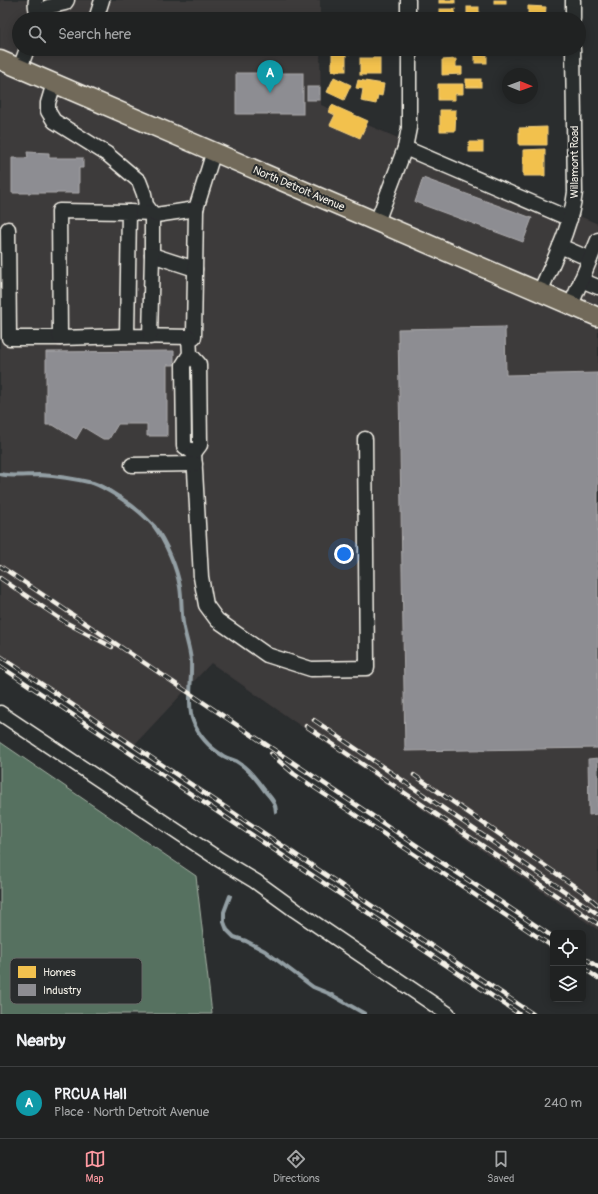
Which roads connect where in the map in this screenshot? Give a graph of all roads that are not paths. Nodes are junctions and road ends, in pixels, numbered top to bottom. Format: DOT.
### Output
graph roads {
  1 [pos="67,0"];
  2 [pos="102,0"];
  3 [pos="408,0"];
  4 [pos="573,0"];
  5 [pos="42,8"];
  6 [pos="98,12"];
  7 [pos="408,12"];
  8 [pos="573,12"];
  9 [pos="24,56"];
  10 [pos="409,56"];
  11 [pos="573,56"];
  12 [pos="0,60"];
  13 [pos="20,68"];
  14 [pos="54,83"];
  15 [pos="405,148"];
  16 [pos="214,152"];
  17 [pos="196,209"];
  18 [pos="129,212"];
  19 [pos="152,213"];
  20 [pos="570,219"];
  21 [pos="377,222"];
  22 [pos="8,229"];
  23 [pos="598,240"];
  24 [pos="560,246"];
  25 [pos="152,255"];
  26 [pos="590,259"];
  27 [pos="195,270"];
  28 [pos="581,280"];
  29 [pos="598,287"];
  30 [pos="540,292"];
  31 [pos="571,305"];
  32 [pos="598,317"];
  33 [pos="127,336"];
  34 [pos="150,337"];
  35 [pos="189,337"];
  36 [pos="60,338"];
  37 [pos="365,439"];
  38 [pos="194,459"];
  39 [pos="132,465"];
  40 [pos="0,713"];
  41 [pos="448,1014"];
  1 -- 5 [label="street"];
  2 -- 6 [label="street"];
  3 -- 7 [label="street"];
  4 -- 8 [label="street"];
  9 -- 13 [label="street"];
  10 -- 15 [label="street"];
  11 -- 20 [label="street, Willamont Road"];
  12 -- 13 [label="main road, North Detroit Avenue"];
  13 -- 14 [label="main road, North Detroit Avenue"];
  14 -- 16 [label="main road, North Detroit Avenue"];
  14 -- 19 [label="street"];
  15 -- 20 [label="street"];
  15 -- 21 [label="street"];
  16 -- 17 [label="street"];
  16 -- 21 [label="main road, North Detroit Avenue"];
  17 -- 19 [label="street"];
  17 -- 27 [label="street"];
  18 -- 19 [label="street"];
  18 -- 33 [label="street"];
  18 -- 36 [label="street"];
  19 -- 25 [label="street"];
  20 -- 24 [label="street, Willamont Road"];
  21 -- 30 [label="main road, North Detroit Avenue"];
  22 -- 36 [label="street"];
  23 -- 26 [label="street"];
  24 -- 26 [label="street"];
  24 -- 30 [label="street, Willamont Road"];
  25 -- 27 [label="street"];
  25 -- 34 [label="street"];
  26 -- 28 [label="street"];
  27 -- 35 [label="street"];
  28 -- 29 [label="street"];
  28 -- 31 [label="street"];
  30 -- 31 [label="main road, North Detroit Avenue"];
  31 -- 32 [label="main road, North Detroit Avenue"];
  33 -- 34 [label="street"];
  33 -- 36 [label="street"];
  34 -- 35 [label="street"];
  35 -- 38 [label="street"];
  37 -- 38 [label="street"];
  38 -- 39 [label="street"];
  40 -- 41 [label="street"];
}
